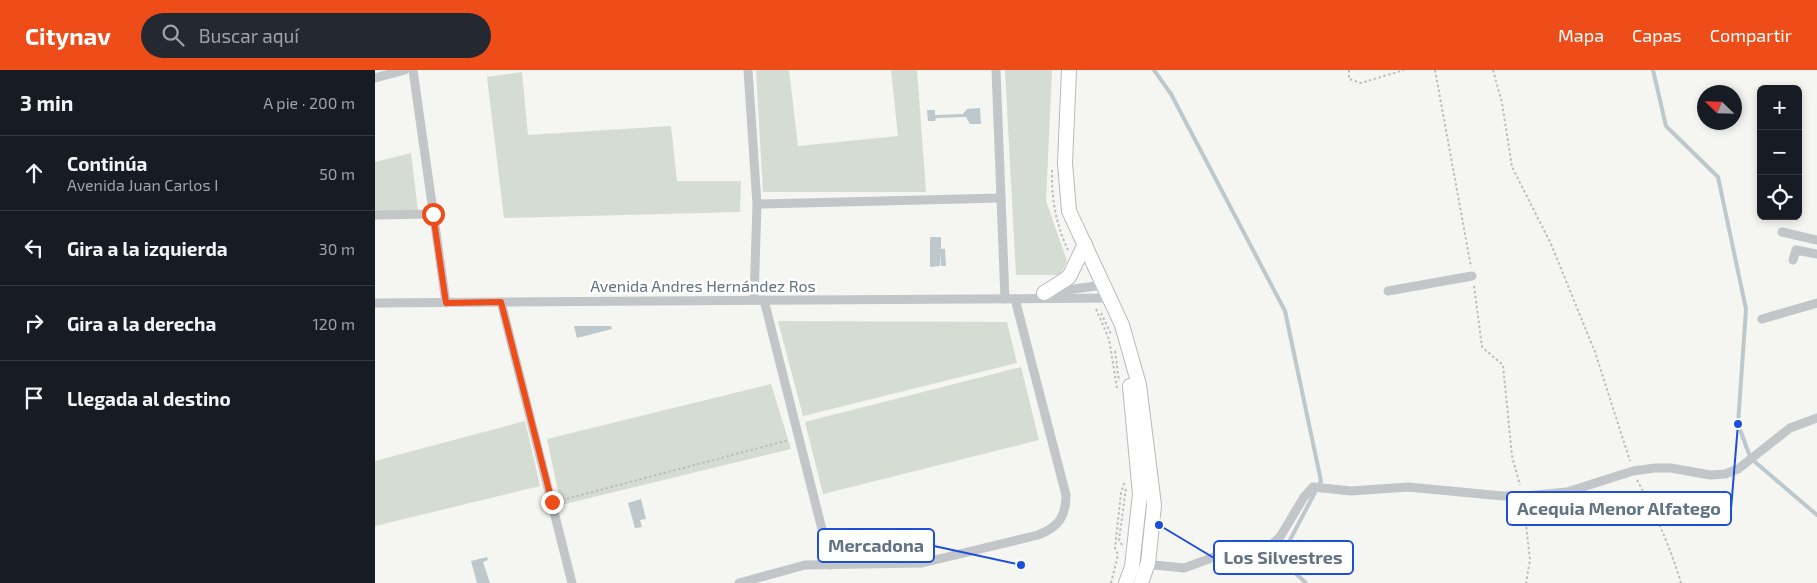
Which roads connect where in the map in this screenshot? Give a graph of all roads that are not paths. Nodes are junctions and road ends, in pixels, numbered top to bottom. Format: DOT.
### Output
graph roads {
  1 [pos="405,70"];
  2 [pos="413,70"];
  3 [pos="748,70"];
  4 [pos="996,70"];
  5 [pos="1069,70"];
  6 [pos="375,78"];
  7 [pos="1001,198"];
  8 [pos="757,204"];
  9 [pos="433,214"];
  10 [pos="375,215"];
  11 [pos="1782,232"];
  12 [pos="1817,240"];
  13 [pos="1085,244"];
  14 [pos="1817,254"];
  15 [pos="1793,260"];
  16 [pos="1472,276"];
  17 [pos="1104,285"];
  18 [pos="1388,291"];
  19 [pos="1037,296"];
  20 [pos="1110,298"];
  21 [pos="1005,299"];
  22 [pos="1015,299"];
  23 [pos="753,300"];
  24 [pos="764,300"];
  25 [pos="501,302"];
  26 [pos="375,303"];
  27 [pos="446,303"];
  28 [pos="1817,303"];
  29 [pos="1762,319"];
  30 [pos="1125,335"];
  31 [pos="1817,418"];
  32 [pos="1126,562"];
  33 [pos="1148,563"];
  34 [pos="831,564"];
  35 [pos="572,583"];
  36 [pos="739,583"];
  37 [pos="1126,583"];
  38 [pos="1141,583"];
  1 -- 6 [label="street"];
  2 -- 9 [label="street"];
  3 -- 8 [label="street"];
  4 -- 7 [label="street"];
  5 -- 13 [label="main road"];
  7 -- 8 [label="street"];
  7 -- 21 [label="street"];
  8 -- 23 [label="street"];
  9 -- 10 [label="street"];
  9 -- 27 [label="street"];
  11 -- 12 [label="street"];
  13 -- 17 [label="main road"];
  13 -- 19 [label="main road"];
  14 -- 15 [label="street"];
  16 -- 18 [label="street"];
  17 -- 19 [label="street, Avenida Andres Hernández Ros"];
  17 -- 20 [label="main road"];
  19 -- 20 [label="street, Avenida Andres Hernández Ros"];
  19 -- 22 [label="street, Avenida Andres Hernández Ros"];
  20 -- 30 [label="main road"];
  21 -- 22 [label="street, Avenida Andres Hernández Ros"];
  21 -- 24 [label="street, Avenida Andres Hernández Ros"];
  22 -- 34 [label="street"];
  23 -- 24 [label="street, Avenida Andres Hernández Ros"];
  23 -- 25 [label="street, Avenida Andres Hernández Ros"];
  24 -- 34 [label="street"];
  25 -- 27 [label="street, Avenida Andres Hernández Ros"];
  25 -- 35 [label="street"];
  26 -- 27 [label="street, Avenida Andres Hernández Ros"];
  28 -- 29 [label="street"];
  30 -- 32 [label="main road"];
  30 -- 33 [label="main road"];
  31 -- 33 [label="street"];
  32 -- 33 [label="street"];
  32 -- 37 [label="main road"];
  33 -- 38 [label="main road"];
  34 -- 36 [label="street"];
}
